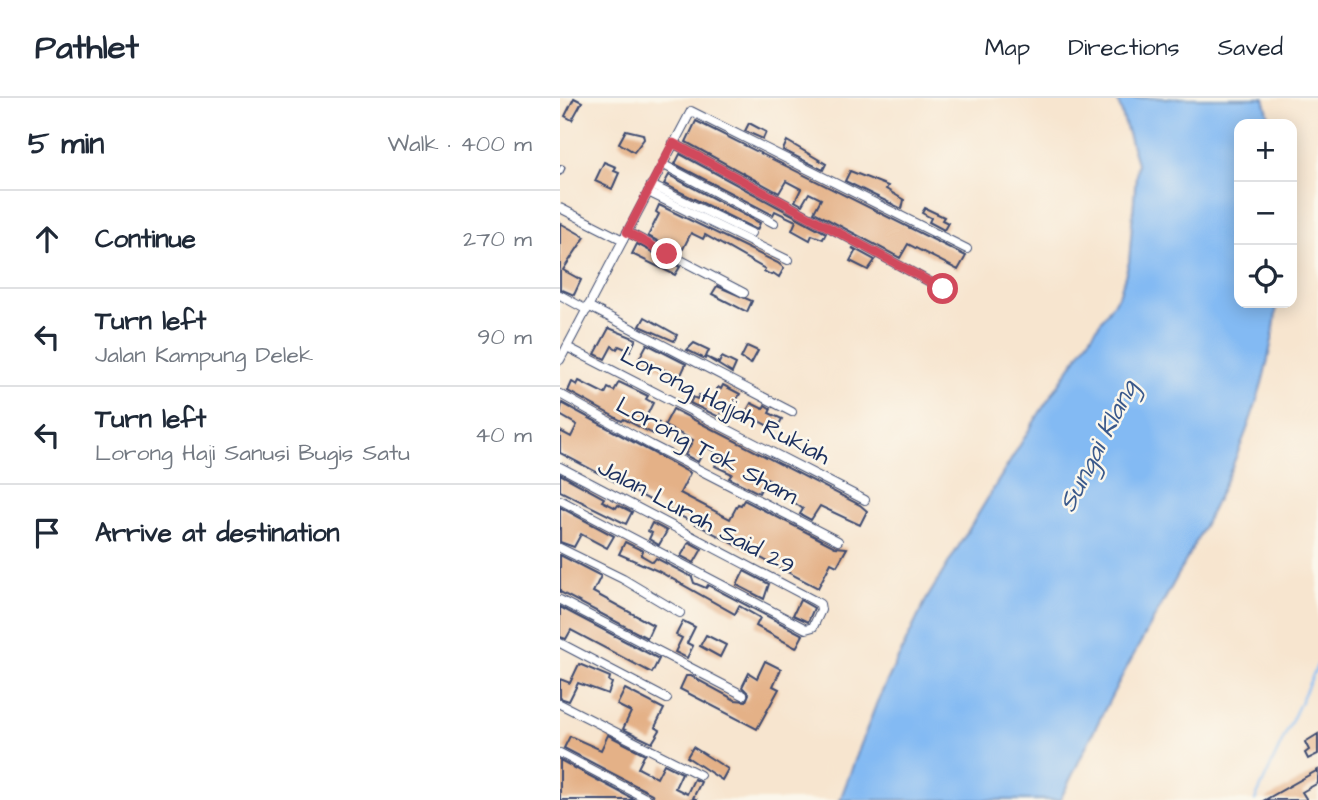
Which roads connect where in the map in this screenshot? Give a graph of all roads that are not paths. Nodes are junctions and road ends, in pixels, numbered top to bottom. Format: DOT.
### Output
graph roads {
  1 [pos="673,143"];
  2 [pos="662,164"];
  3 [pos="650,189"];
  4 [pos="560,208"];
  5 [pos="774,223"];
  6 [pos="627,232"];
  7 [pos="751,233"];
  8 [pos="623,240"];
  9 [pos="967,249"];
  10 [pos="788,260"];
  11 [pos="943,289"];
  12 [pos="744,293"];
  13 [pos="560,295"];
  14 [pos="587,308"];
  15 [pos="565,344"];
  16 [pos="560,360"];
  17 [pos="560,394"];
  18 [pos="792,412"];
  19 [pos="560,467"];
  20 [pos="560,500"];
  21 [pos="865,500"];
  22 [pos="838,541"];
  23 [pos="560,548"];
  24 [pos="560,600"];
  25 [pos="680,614"];
  26 [pos="560,643"];
  27 [pos="743,695"];
  28 [pos="667,698"];
  29 [pos="560,704"];
  30 [pos="560,753"];
  31 [pos="700,775"];
  32 [pos="649,800"];
  1 -- 2 [label="street"];
  1 -- 9 [label="street"];
  1 -- 11 [label="street"];
  2 -- 3 [label="street"];
  2 -- 5 [label="street"];
  3 -- 6 [label="street"];
  3 -- 7 [label="street"];
  3 -- 10 [label="street"];
  4 -- 8 [label="street"];
  6 -- 8 [label="street"];
  6 -- 12 [label="street"];
  8 -- 14 [label="street"];
  13 -- 14 [label="street"];
  14 -- 15 [label="street"];
  14 -- 18 [label="street"];
  15 -- 16 [label="street"];
  15 -- 21 [label="street, Lorong Hajjah Rukiah"];
  17 -- 22 [label="street, Lorong Tok Sham"];
  19 -- 20 [label="street, Jalan Lurah Said 29"];
  23 -- 25 [label="street"];
  24 -- 27 [label="street"];
  26 -- 28 [label="street"];
  29 -- 31 [label="street"];
  30 -- 32 [label="street"];
}
